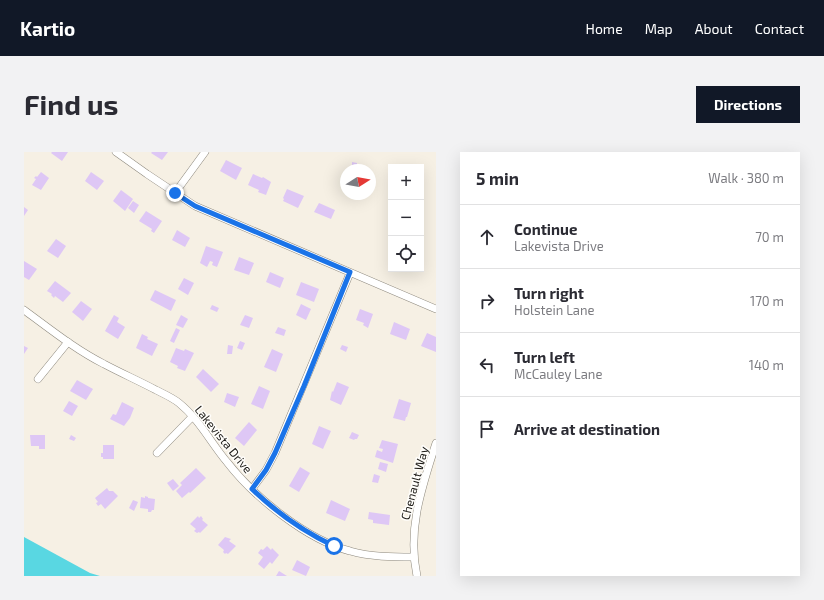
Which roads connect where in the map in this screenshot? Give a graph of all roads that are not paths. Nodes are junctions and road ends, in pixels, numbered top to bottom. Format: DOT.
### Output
graph roads {
  1 [pos="116,152"];
  2 [pos="205,152"];
  3 [pos="175,193"];
  4 [pos="350,272"];
  5 [pos="436,309"];
  6 [pos="24,310"];
  7 [pos="68,342"];
  8 [pos="38,379"];
  9 [pos="192,417"];
  10 [pos="436,443"];
  11 [pos="157,453"];
  12 [pos="252,489"];
  13 [pos="414,557"];
  14 [pos="417,576"];
  1 -- 3 [label="street"];
  2 -- 3 [label="street"];
  3 -- 4 [label="street"];
  4 -- 5 [label="street"];
  4 -- 12 [label="street"];
  6 -- 7 [label="street, Lakevista Drive"];
  7 -- 8 [label="street"];
  7 -- 9 [label="street, Lakevista Drive"];
  9 -- 11 [label="street"];
  9 -- 12 [label="street, Lakevista Drive"];
  10 -- 13 [label="street, Chenault Way"];
  12 -- 13 [label="street, Lakevista Drive"];
  13 -- 14 [label="street, Chenault Way"];
}
